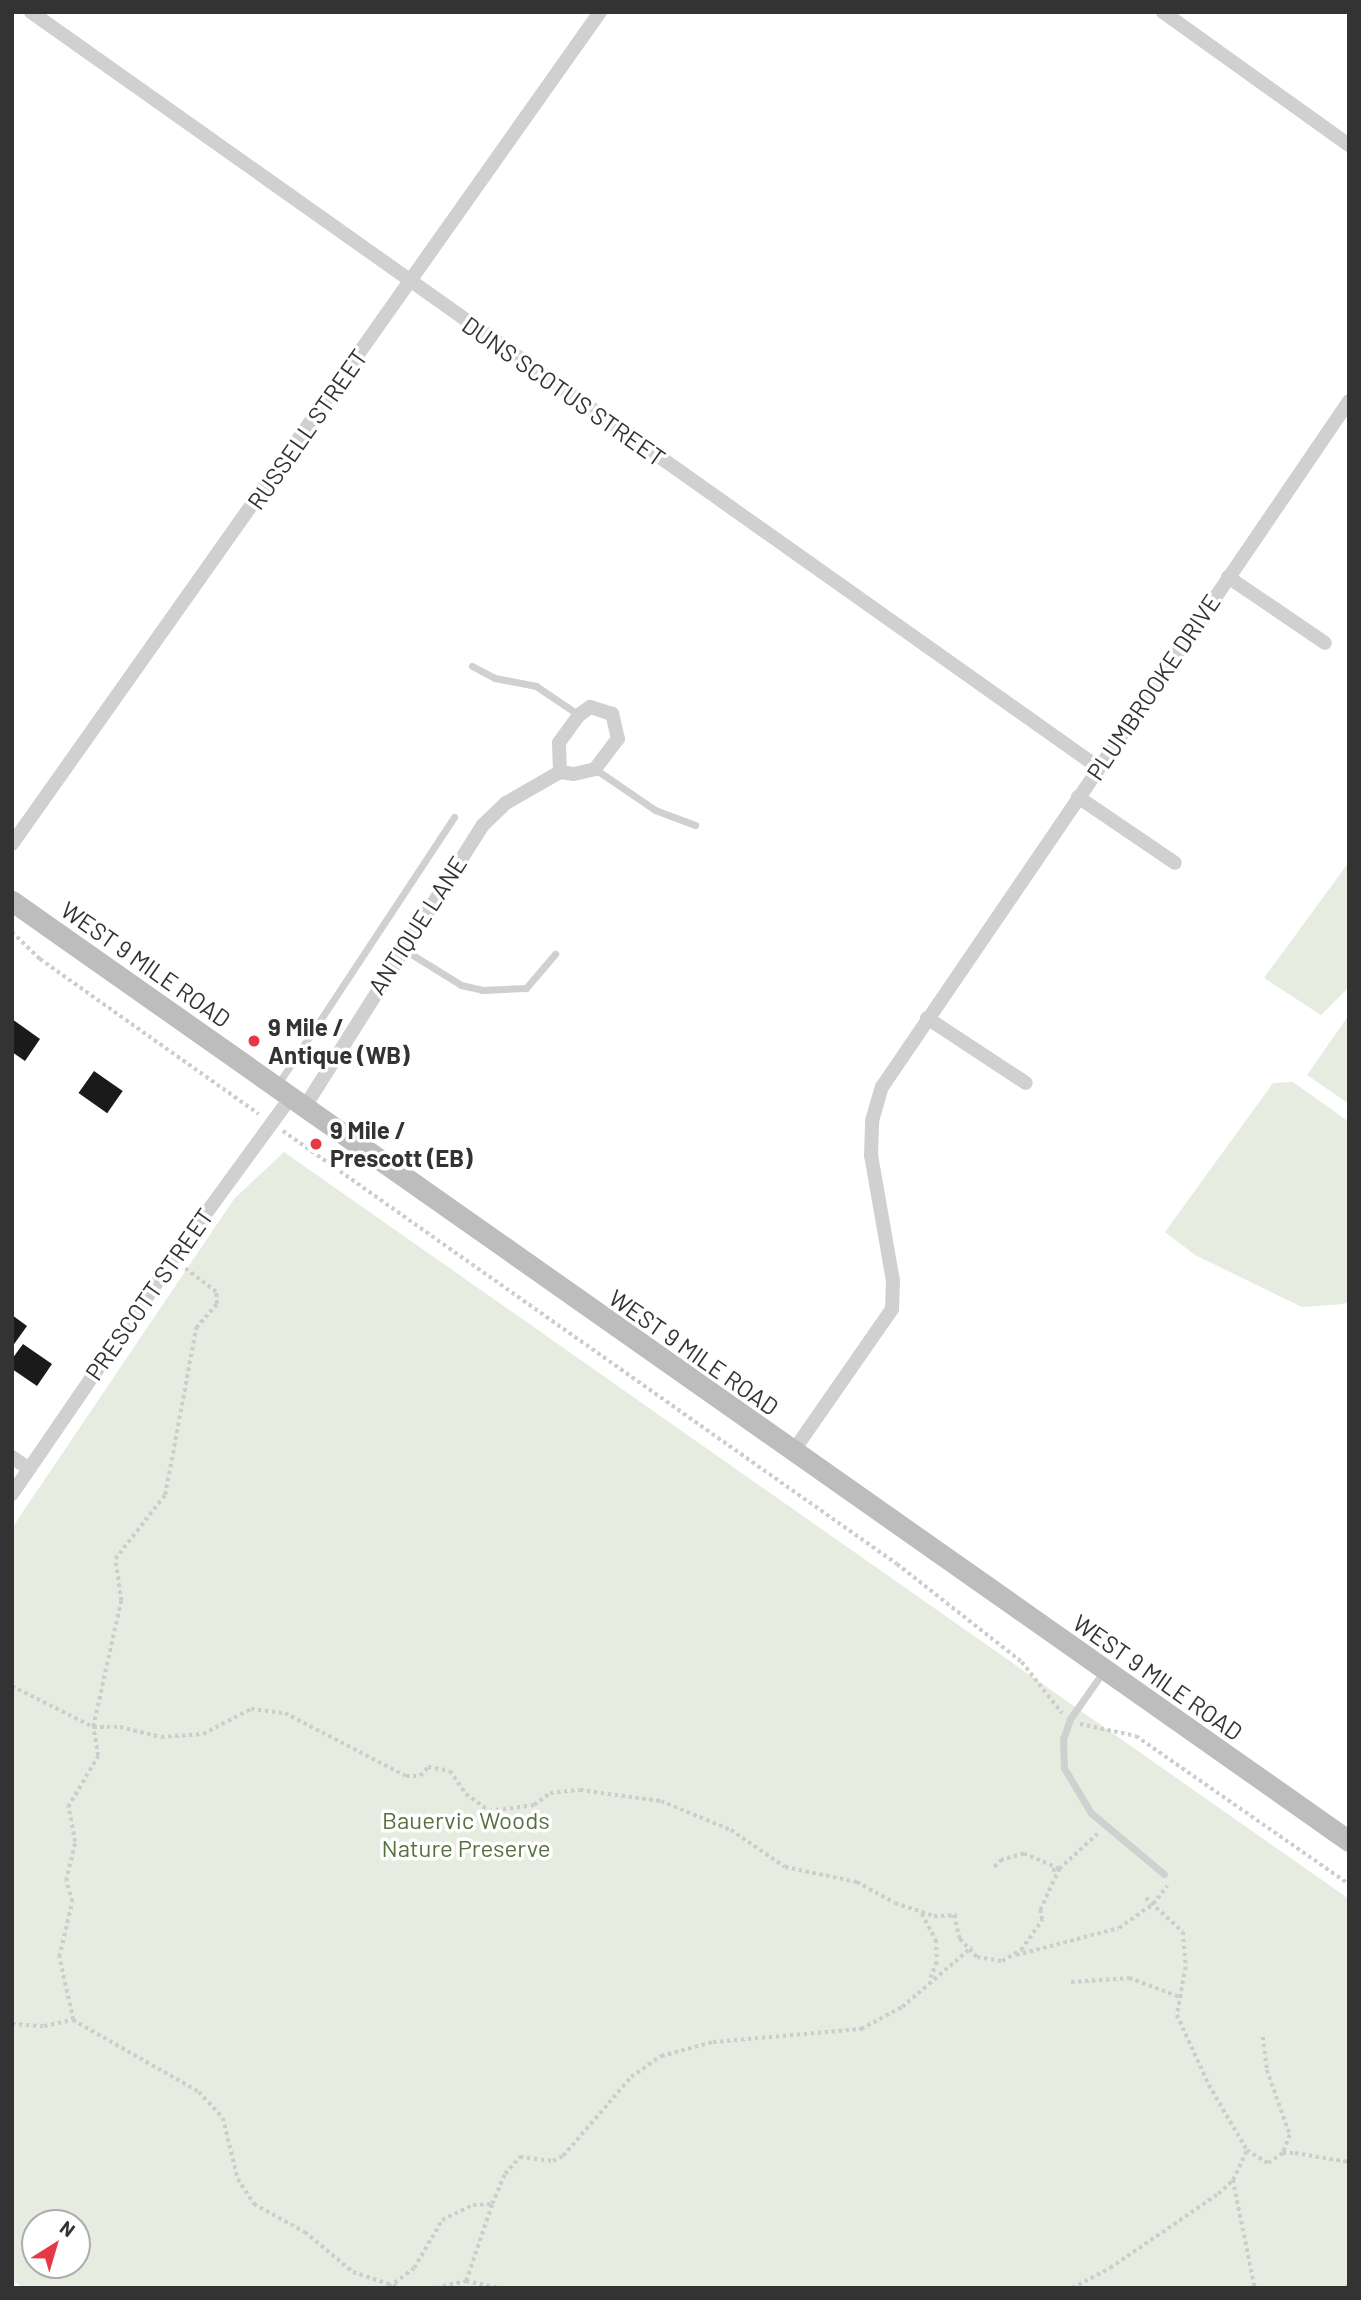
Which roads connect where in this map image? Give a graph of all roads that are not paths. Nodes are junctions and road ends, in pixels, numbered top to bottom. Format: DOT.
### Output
graph roads {
  1 [pos="31,12"];
  2 [pos="600,12"];
  3 [pos="1163,12"];
  4 [pos="1349,145"];
  5 [pos="410,282"];
  6 [pos="1349,401"];
  7 [pos="1228,577"];
  8 [pos="1325,643"];
  9 [pos="472,666"];
  10 [pos="579,715"];
  11 [pos="1098,768"];
  12 [pos="595,769"];
  13 [pos="560,772"];
  14 [pos="1078,797"];
  15 [pos="454,817"];
  16 [pos="695,825"];
  17 [pos="12,844"];
  18 [pos="1175,863"];
  19 [pos="12,901"];
  20 [pos="402,949"];
  21 [pos="555,954"];
  22 [pos="928,1018"];
  23 [pos="1026,1083"];
  24 [pos="290,1098"];
  25 [pos="792,1453"];
  26 [pos="12,1457"];
  27 [pos="29,1469"];
  28 [pos="12,1494"];
  29 [pos="1103,1671"];
  30 [pos="1349,1841"];
  31 [pos="1164,1874"];
  1 -- 5 [label="street, DUNS SCOTUS STREET"];
  2 -- 5 [label="street, RUSSELL STREET"];
  3 -- 4 [label="street"];
  5 -- 11 [label="street, DUNS SCOTUS STREET"];
  5 -- 17 [label="street, RUSSELL STREET"];
  6 -- 7 [label="street, PLUMBROOKE DRIVE"];
  7 -- 8 [label="street, PLUMBROOKE DRIVE"];
  7 -- 11 [label="street, PLUMBROOKE DRIVE"];
  9 -- 10 [label="lane"];
  10 -- 12 [label="street"];
  10 -- 13 [label="street"];
  11 -- 14 [label="street, PLUMBROOKE DRIVE"];
  12 -- 13 [label="street, ANTIQUE LANE"];
  12 -- 16 [label="lane"];
  13 -- 20 [label="street, ANTIQUE LANE"];
  14 -- 18 [label="street, PLUMBROOKE DRIVE"];
  14 -- 22 [label="street, PLUMBROOKE DRIVE"];
  15 -- 24 [label="lane"];
  19 -- 24 [label="main road, WEST 9 MILE ROAD"];
  20 -- 21 [label="lane"];
  20 -- 24 [label="street, ANTIQUE LANE"];
  22 -- 23 [label="street"];
  22 -- 25 [label="street, PLUMBROOKE DRIVE"];
  24 -- 25 [label="main road, WEST 9 MILE ROAD"];
  24 -- 27 [label="street, PRESCOTT STREET"];
  25 -- 29 [label="main road, WEST 9 MILE ROAD"];
  26 -- 27 [label="street"];
  27 -- 28 [label="street, PRESCOTT STREET"];
  29 -- 30 [label="main road, WEST 9 MILE ROAD"];
  29 -- 31 [label="lane"];
}
